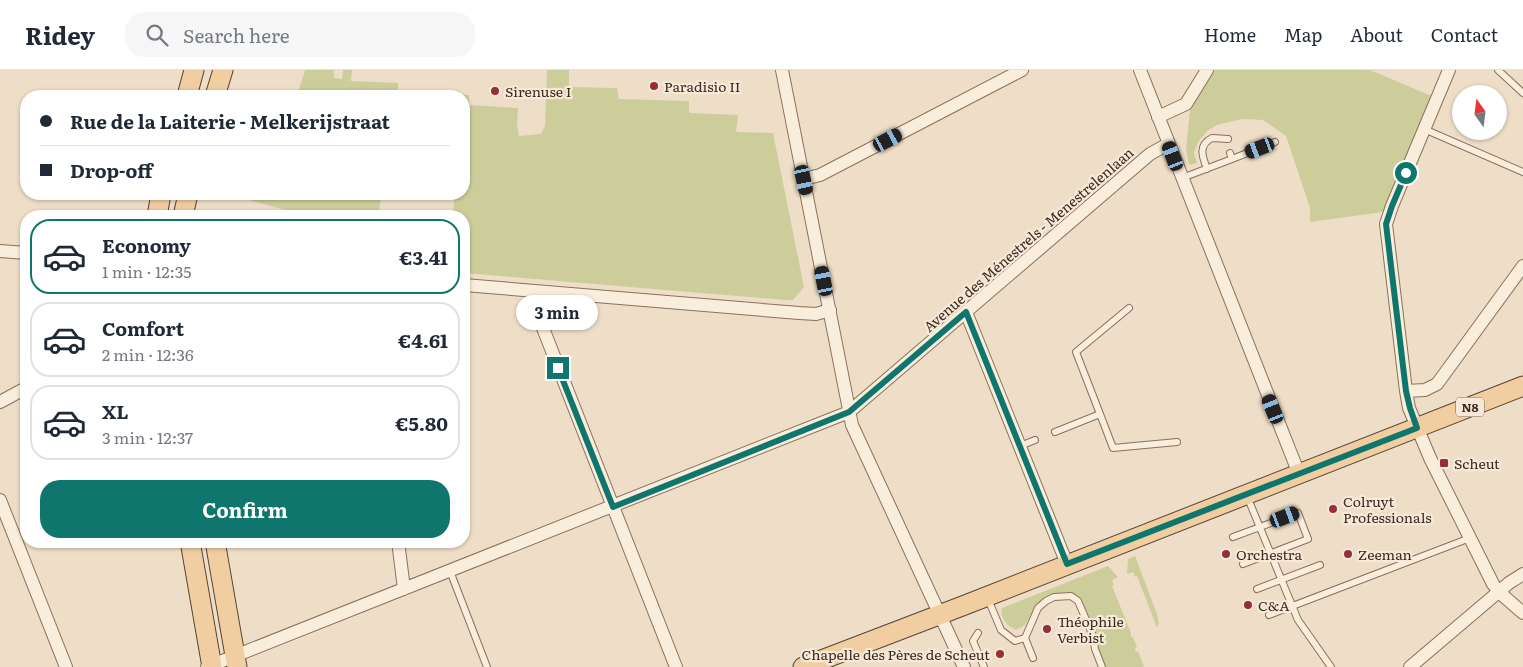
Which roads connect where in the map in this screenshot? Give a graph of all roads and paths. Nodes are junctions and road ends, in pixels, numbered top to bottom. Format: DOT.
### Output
graph roads {
  1 [pos="194,70"];
  2 [pos="223,70"];
  3 [pos="782,70"];
  4 [pos="1022,70"];
  5 [pos="1140,70"];
  6 [pos="1206,70"];
  7 [pos="1449,70"];
  8 [pos="1498,70"];
  9 [pos="189,90"];
  10 [pos="217,90"];
  11 [pos="1523,93"];
  12 [pos="1158,117"];
  13 [pos="1424,129"];
  14 [pos="1228,139"];
  15 [pos="1275,142"];
  16 [pos="1168,144"];
  17 [pos="1207,169"];
  18 [pos="1523,171"];
  19 [pos="1182,178"];
  20 [pos="804,180"];
  21 [pos="0,251"];
  22 [pos="20,253"];
  23 [pos="1523,266"];
  24 [pos="470,286"];
  25 [pos="535,291"];
  26 [pos="1129,308"];
  27 [pos="830,310"];
  28 [pos="966,312"];
  29 [pos="1523,386"];
  30 [pos="20,391"];
  31 [pos="1406,391"];
  32 [pos="0,402"];
  33 [pos="849,412"];
  34 [pos="1100,414"];
  35 [pos="1417,428"];
  36 [pos="1055,432"];
  37 [pos="1035,440"];
  38 [pos="1177,442"];
  39 [pos="1020,446"];
  40 [pos="1299,474"];
  41 [pos="1246,494"];
  42 [pos="0,500"];
  43 [pos="613,507"];
  44 [pos="1259,527"];
  45 [pos="1233,537"];
  46 [pos="1470,538"];
  47 [pos="191,548"];
  48 [pos="216,548"];
  49 [pos="399,548"];
  50 [pos="1270,554"];
  51 [pos="1067,564"];
  52 [pos="1243,564"];
  53 [pos="1320,565"];
  54 [pos="450,571"];
  55 [pos="1523,574"];
  56 [pos="1282,580"];
  57 [pos="404,589"];
  58 [pos="1257,589"];
  59 [pos="1499,592"];
  60 [pos="987,596"];
  61 [pos="1292,605"];
  62 [pos="1523,613"];
  63 [pos="940,615"];
  64 [pos="1269,615"];
  65 [pos="978,633"];
  66 [pos="1024,638"];
  67 [pos="1033,658"];
  68 [pos="236,661"];
  69 [pos="210,666"];
  70 [pos="66,667"];
  71 [pos="487,667"];
  72 [pos="676,667"];
  73 [pos="803,667"];
  74 [pos="964,667"];
  75 [pos="984,667"];
  76 [pos="1102,667"];
  77 [pos="1331,667"];
  78 [pos="1410,667"];
  1 -- 9 [label="main road"];
  2 -- 10 [label="main road"];
  3 -- 20 [label="street"];
  4 -- 20 [label="street"];
  5 -- 12 [label="street"];
  6 -- 12 [label="street"];
  7 -- 13 [label="street"];
  8 -- 11 [label="lane"];
  12 -- 16 [label="street"];
  13 -- 18 [label="lane"];
  13 -- 31 [label="street"];
  14 -- 17 [label="lane"];
  15 -- 17 [label="lane"];
  16 -- 19 [label="street"];
  16 -- 28 [label="street, Avenue des Ménestrels - Menestrelenlaan"];
  17 -- 19 [label="lane"];
  19 -- 40 [label="street"];
  20 -- 27 [label="street"];
  21 -- 22 [label="street"];
  23 -- 31 [label="street"];
  24 -- 25 [label="street"];
  25 -- 27 [label="street"];
  25 -- 43 [label="street"];
  26 -- 34 [label="lane"];
  27 -- 33 [label="street"];
  28 -- 33 [label="street, Avenue des Ménestrels - Menestrelenlaan"];
  28 -- 39 [label="street"];
  29 -- 35 [label="main road, N8"];
  30 -- 32 [label="street"];
  31 -- 35 [label="street"];
  33 -- 43 [label="street, Avenue des Ménestrels - Menestrelenlaan"];
  33 -- 63 [label="street"];
  34 -- 36 [label="lane"];
  34 -- 38 [label="lane"];
  35 -- 40 [label="main road, N8"];
  35 -- 46 [label="street"];
  37 -- 39 [label="lane"];
  39 -- 51 [label="street"];
  40 -- 41 [label="main road, N8"];
  41 -- 44 [label="lane"];
  41 -- 51 [label="main road, N8"];
  42 -- 70 [label="street"];
  43 -- 54 [label="street, Avenue des Ménestrels - Menestrelenlaan"];
  43 -- 72 [label="street"];
  44 -- 45 [label="lane"];
  44 -- 50 [label="lane"];
  44 -- 50 [label="lane"];
  46 -- 59 [label="street"];
  46 -- 61 [label="lane"];
  47 -- 69 [label="main road"];
  48 -- 68 [label="main road"];
  49 -- 57 [label="street"];
  50 -- 52 [label="lane"];
  50 -- 56 [label="lane"];
  51 -- 60 [label="main road, N8"];
  53 -- 56 [label="lane"];
  54 -- 57 [label="street, Avenue des Ménestrels - Menestrelenlaan"];
  54 -- 71 [label="lane"];
  55 -- 59 [label="street"];
  56 -- 58 [label="lane"];
  56 -- 61 [label="lane"];
  57 -- 68 [label="street, Avenue des Ménestrels - Menestrelenlaan"];
  59 -- 62 [label="street"];
  59 -- 78 [label="street"];
  60 -- 63 [label="main road, N8"];
  60 -- 66 [label="lane"];
  61 -- 64 [label="lane"];
  61 -- 77 [label="lane"];
  63 -- 73 [label="main road, N8"];
  63 -- 74 [label="street"];
  65 -- 75 [label="lane"];
  66 -- 67 [label="lane"];
  66 -- 76 [label="lane"];
  68 -- 69 [label="street, Avenue des Ménestrels - Menestrelenlaan"];
}
